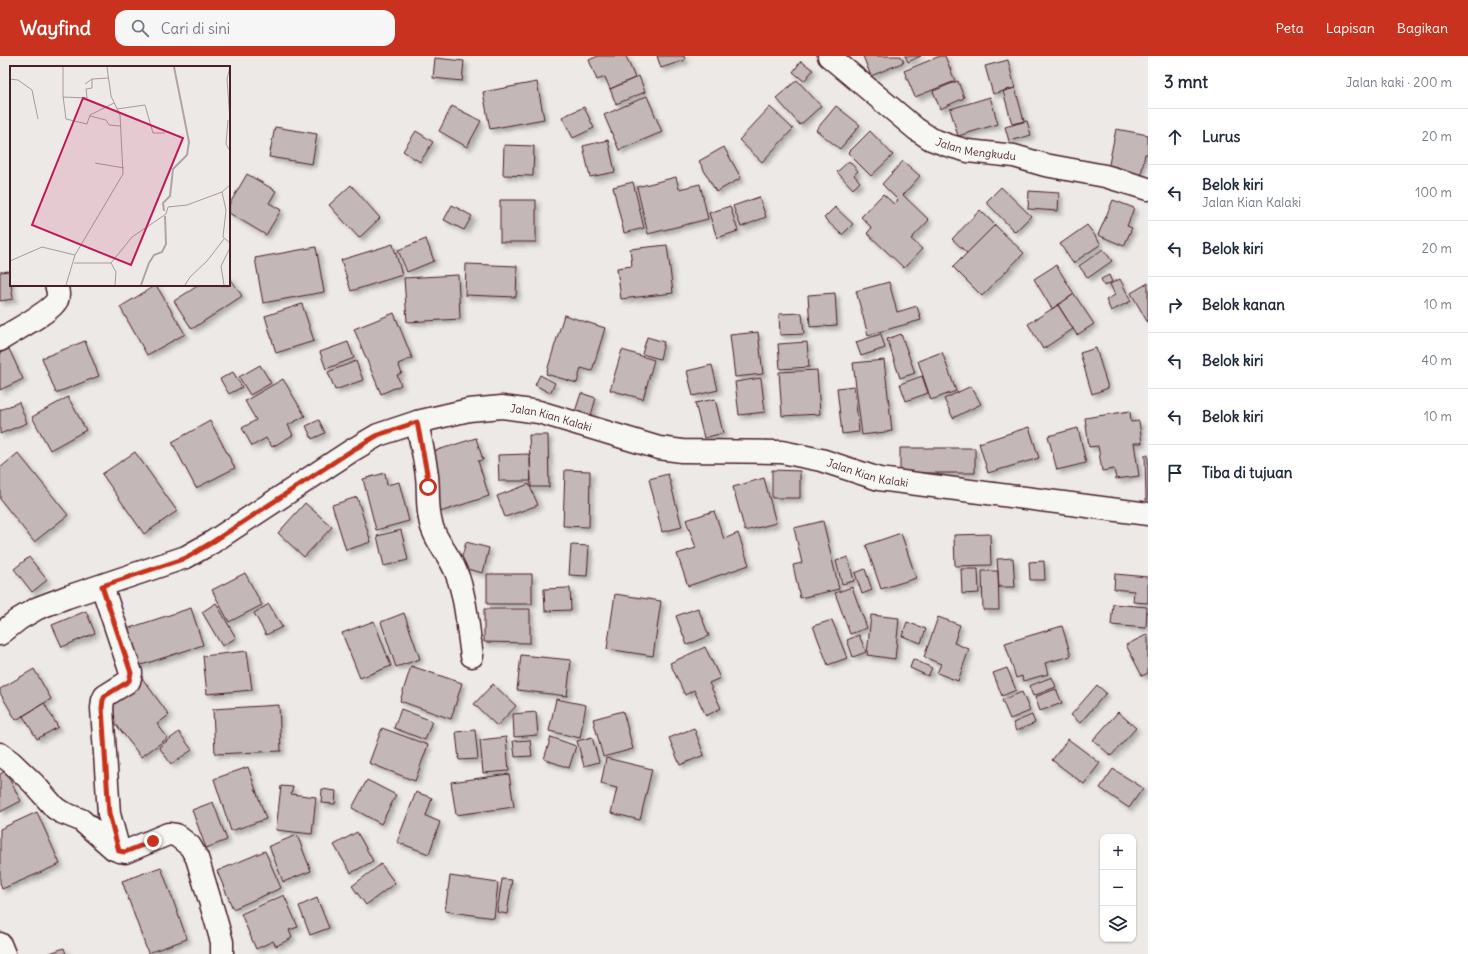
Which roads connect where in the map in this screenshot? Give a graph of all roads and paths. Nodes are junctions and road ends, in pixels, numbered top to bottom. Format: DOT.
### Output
graph roads {
  1 [pos="830,56"];
  2 [pos="1148,189"];
  3 [pos="56,286"];
  4 [pos="0,340"];
  5 [pos="417,422"];
  6 [pos="1148,514"];
  7 [pos="102,586"];
  8 [pos="0,634"];
  9 [pos="467,650"];
  10 [pos="0,754"];
  11 [pos="119,851"];
  12 [pos="0,944"];
  13 [pos="4,954"];
  14 [pos="222,954"];
  1 -- 2 [label="street, Jalan Mengkudu"];
  3 -- 4 [label="street"];
  5 -- 6 [label="street, Jalan Kian Kalaki"];
  5 -- 7 [label="street, Jalan Kian Kalaki"];
  5 -- 9 [label="street"];
  7 -- 8 [label="street, Jalan Kian Kalaki"];
  7 -- 11 [label="street"];
  10 -- 11 [label="street"];
  11 -- 14 [label="street"];
  12 -- 13 [label="street"];
}
